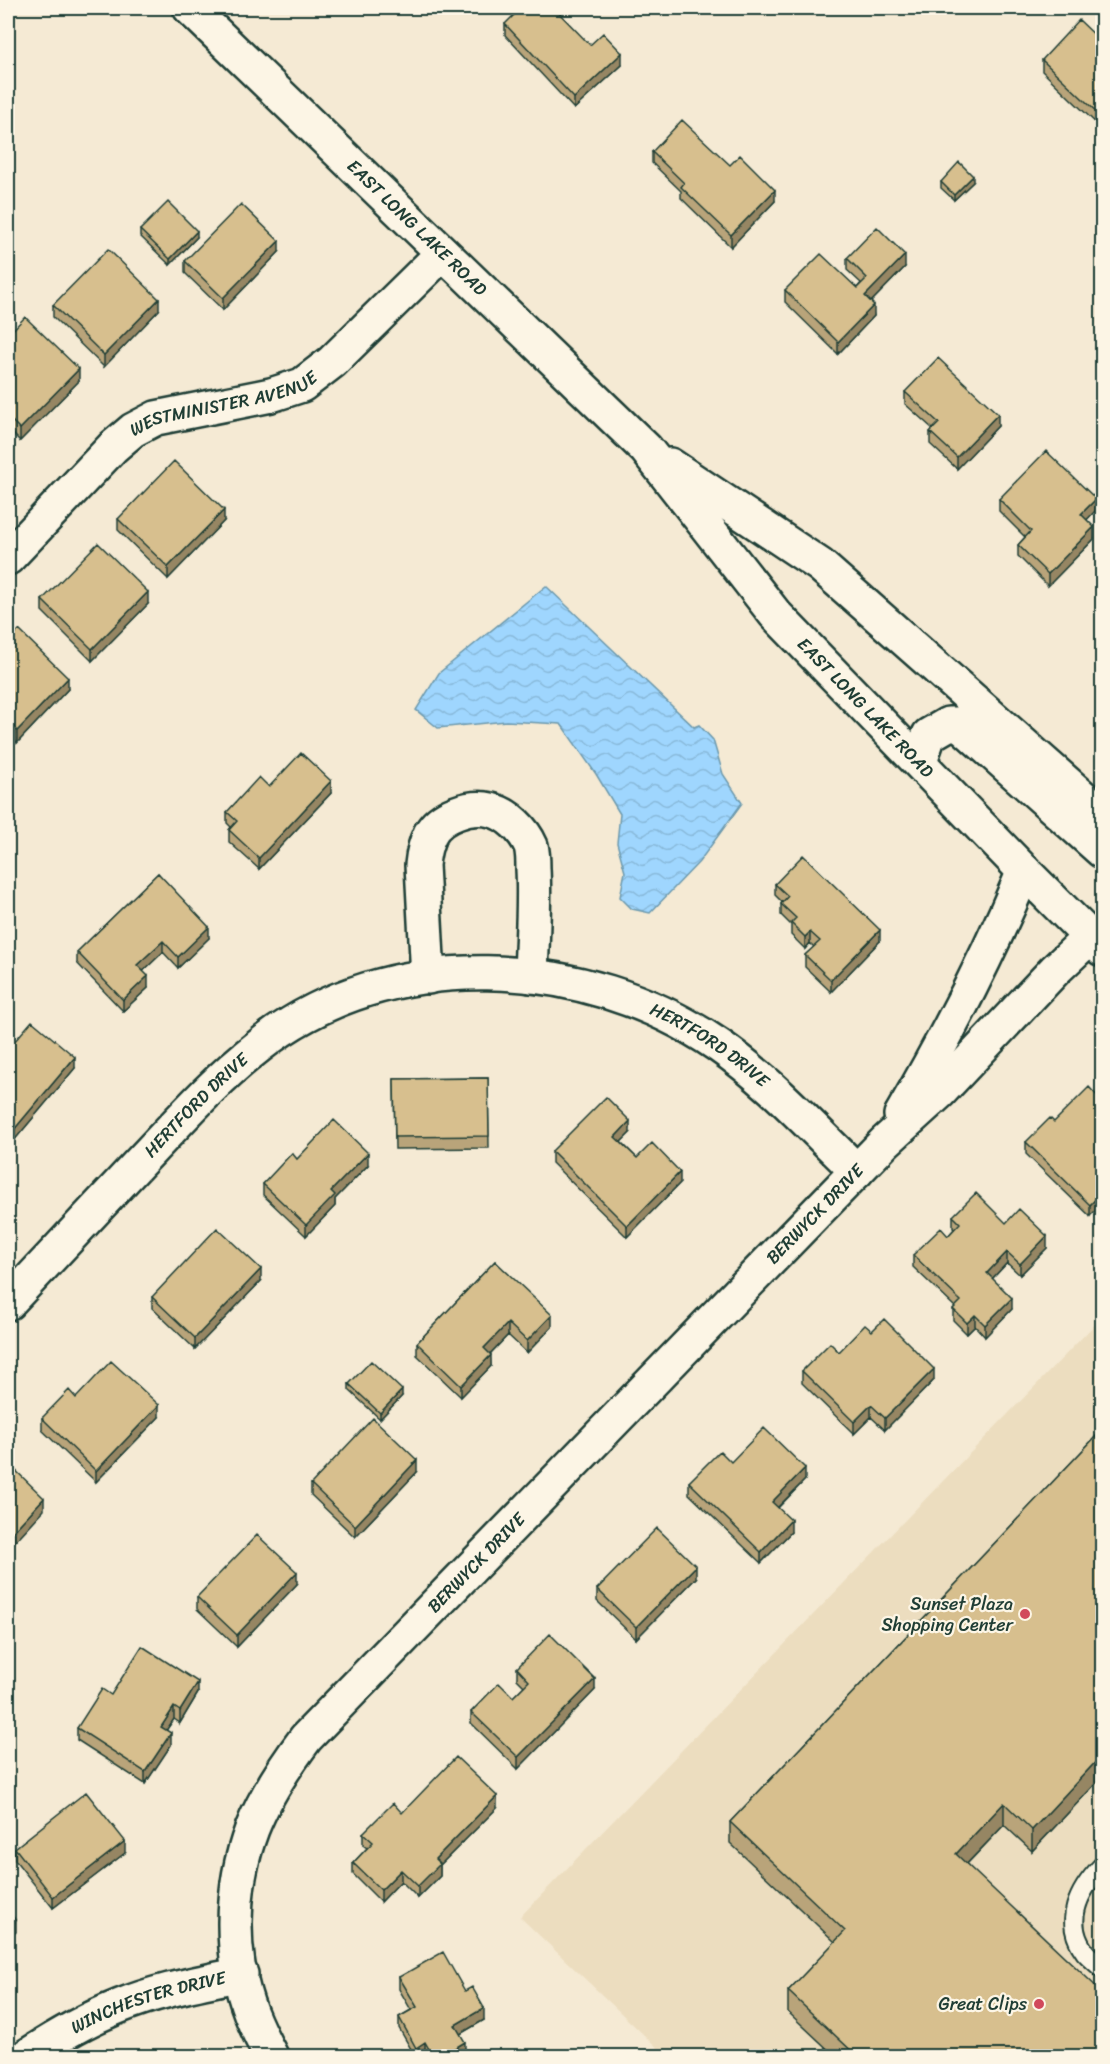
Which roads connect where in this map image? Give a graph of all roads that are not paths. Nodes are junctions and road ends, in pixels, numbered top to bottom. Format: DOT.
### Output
graph roads {
  1 [pos="189,8"];
  2 [pos="443,253"];
  3 [pos="646,449"];
  4 [pos="8,558"];
  5 [pos="920,761"];
  6 [pos="1102,814"];
  7 [pos="1102,851"];
  8 [pos="1024,871"];
  9 [pos="1096,943"];
  10 [pos="531,975"];
  11 [pos="428,977"];
  12 [pos="885,1142"];
  13 [pos="857,1171"];
  14 [pos="8,1302"];
  15 [pos="1102,1866"];
  16 [pos="1102,1968"];
  17 [pos="241,1974"];
  18 [pos="27,2056"];
  19 [pos="271,2056"];
  1 -- 2 [label="street, EAST LONG LAKE ROAD"];
  2 -- 3 [label="street, EAST LONG LAKE ROAD"];
  2 -- 4 [label="street, WESTMINISTER AVENUE"];
  3 -- 5 [label="street, EAST LONG LAKE ROAD"];
  3 -- 6 [label="street, EAST LONG LAKE ROAD"];
  5 -- 7 [label="street"];
  5 -- 8 [label="street, EAST LONG LAKE ROAD"];
  8 -- 9 [label="street, EAST LONG LAKE ROAD"];
  8 -- 12 [label="street, BERWYCK DRIVE"];
  9 -- 12 [label="street, BERWYCK DRIVE"];
  10 -- 11 [label="street, HERTFORD DRIVE"];
  10 -- 11 [label="street"];
  10 -- 13 [label="street, HERTFORD DRIVE"];
  11 -- 14 [label="street, HERTFORD DRIVE"];
  12 -- 13 [label="street, BERWYCK DRIVE"];
  13 -- 17 [label="street, BERWYCK DRIVE"];
  15 -- 16 [label="lane"];
  17 -- 18 [label="street, WINCHESTER DRIVE"];
  17 -- 19 [label="street, BERWYCK DRIVE"];
}
